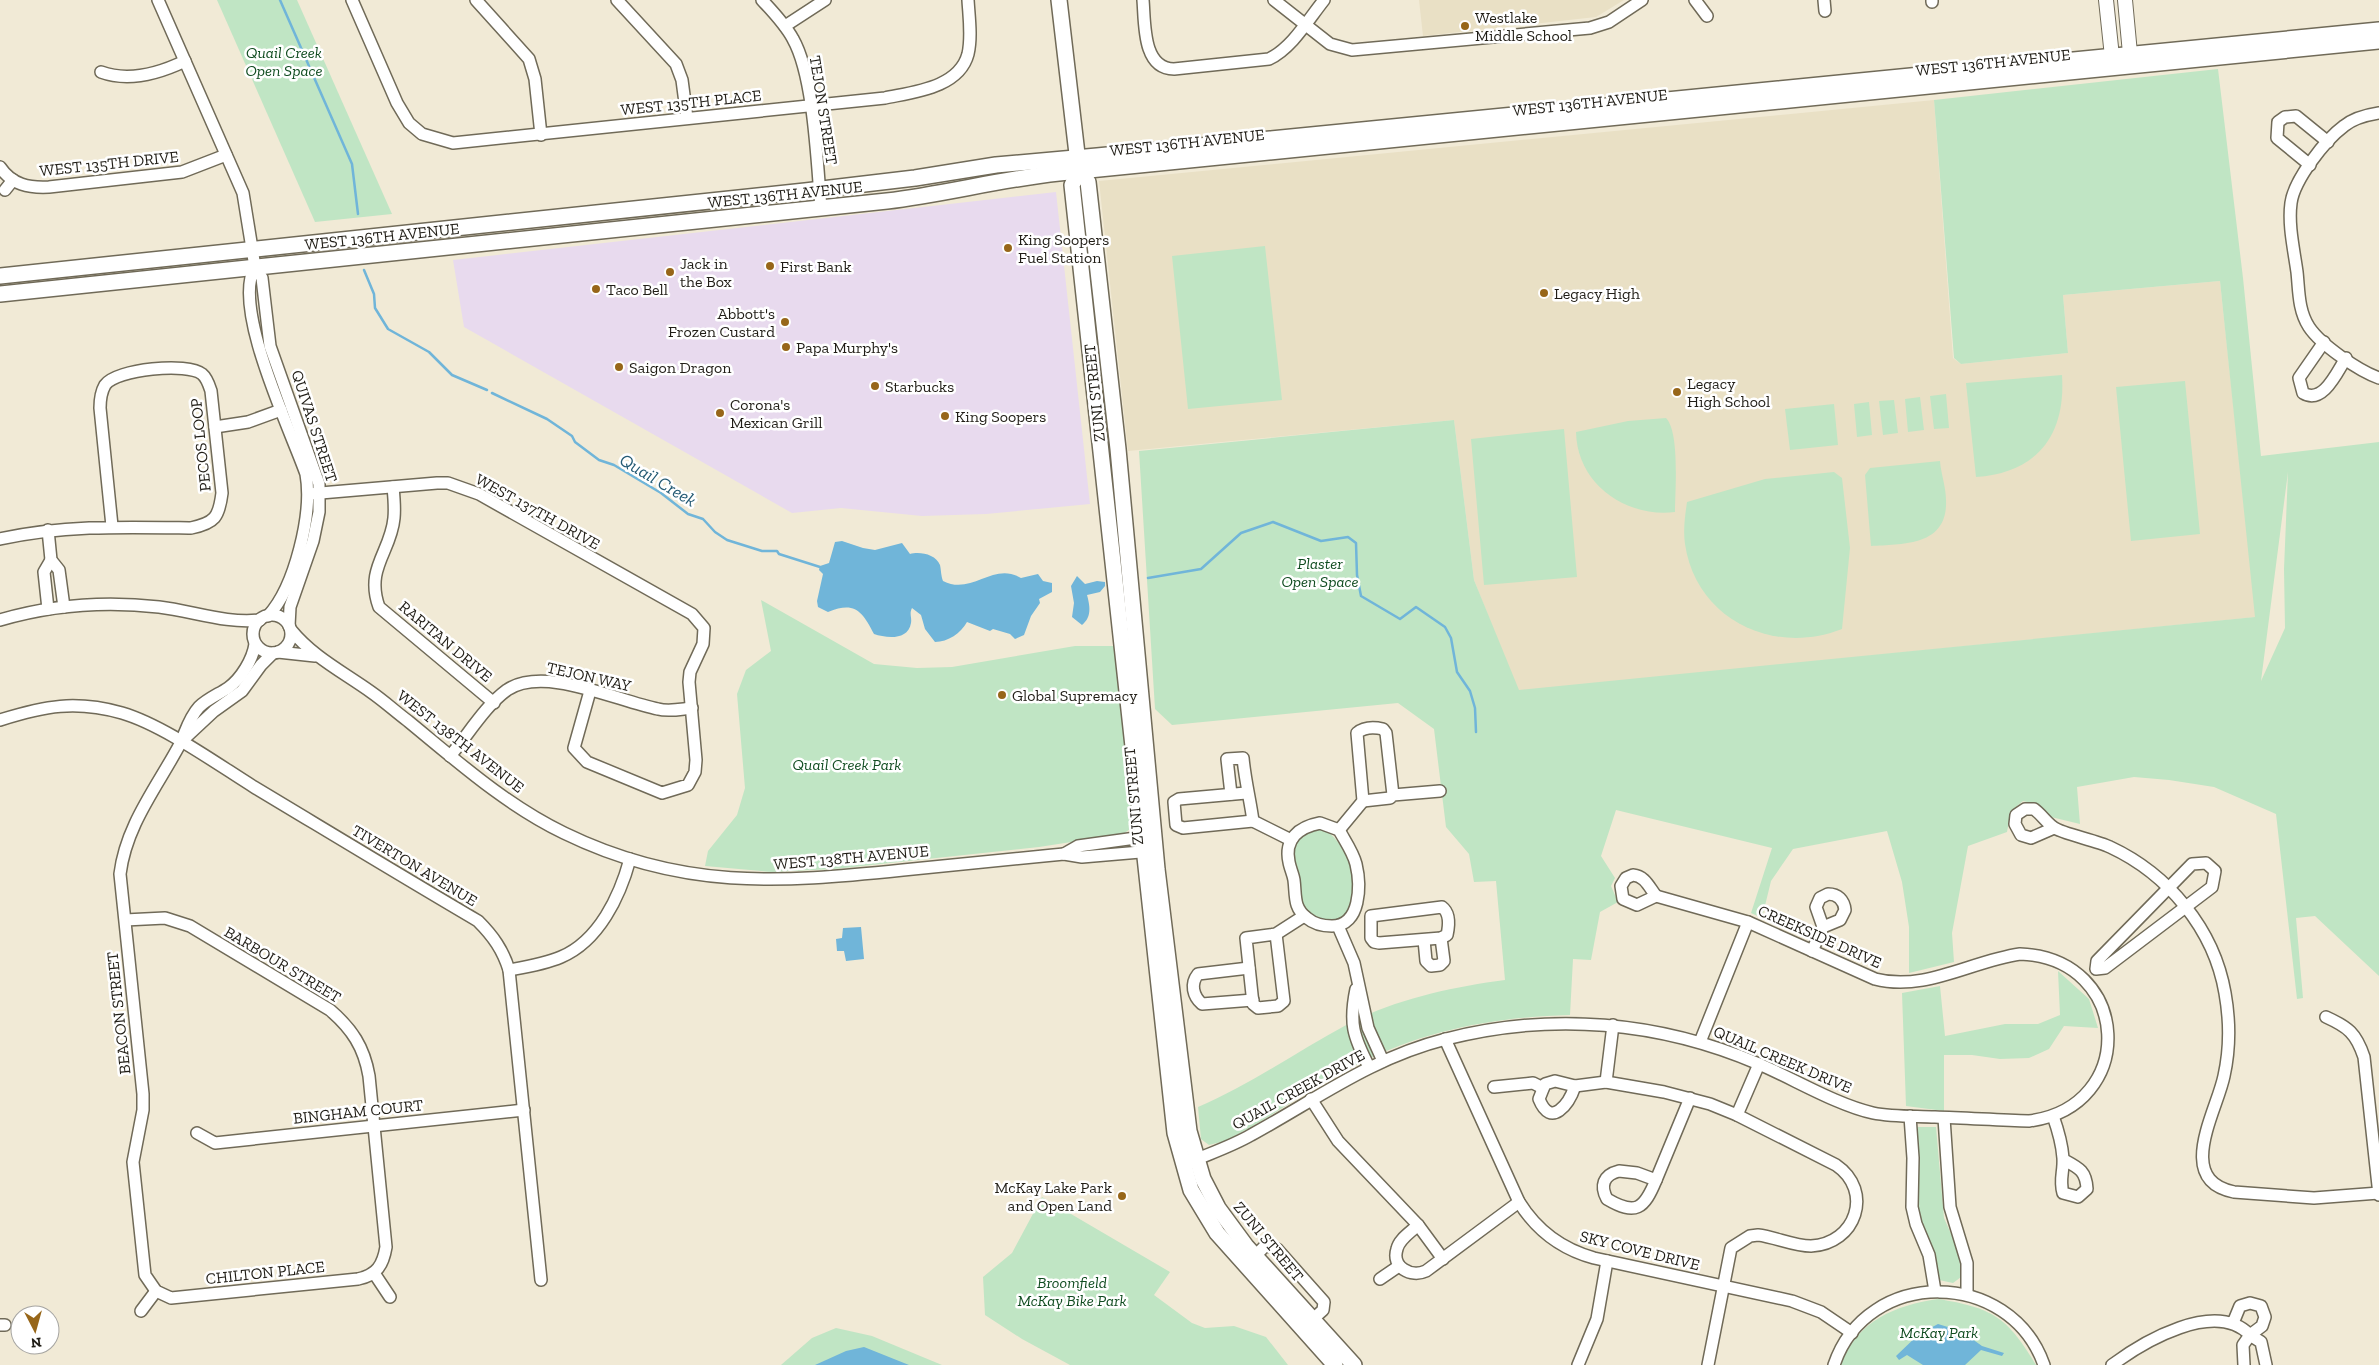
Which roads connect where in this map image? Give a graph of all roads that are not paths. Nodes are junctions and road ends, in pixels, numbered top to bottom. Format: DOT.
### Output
graph roads {
  1 [pos="158,0"];
  2 [pos="352,0"];
  3 [pos="476,0"];
  4 [pos="617,0"];
  5 [pos="762,0"];
  6 [pos="825,0"];
  7 [pos="968,0"];
  8 [pos="1059,0"];
  9 [pos="1143,0"];
  10 [pos="1274,0"];
  11 [pos="1324,0"];
  12 [pos="1642,0"];
  13 [pos="1694,0"];
  14 [pos="2106,0"];
  15 [pos="2125,0"];
  16 [pos="1707,16"];
  17 [pos="1304,24"];
  18 [pos="785,26"];
  19 [pos="2379,30"];
  20 [pos="2379,41"];
  21 [pos="2131,60"];
  22 [pos="185,61"];
  23 [pos="2112,62"];
  24 [pos="1158,63"];
  25 [pos="101,72"];
  26 [pos="1150,72"];
  27 [pos="1734,93"];
  28 [pos="810,105"];
  29 [pos="1721,106"];
  30 [pos="2379,113"];
  31 [pos="687,118"];
  32 [pos="541,134"];
  33 [pos="1363,136"];
  34 [pos="2328,142"];
  35 [pos="226,155"];
  36 [pos="1078,164"];
  37 [pos="2310,165"];
  38 [pos="0,167"];
  39 [pos="13,180"];
  40 [pos="819,189"];
  41 [pos="5,190"];
  42 [pos="821,208"];
  43 [pos="252,249"];
  44 [pos="254,267"];
  45 [pos="0,276"];
  46 [pos="0,294"];
  47 [pos="2324,342"];
  48 [pos="2346,358"];
  49 [pos="2379,378"];
  50 [pos="281,410"];
  51 [pos="215,427"];
  52 [pos="393,487"];
  53 [pos="314,494"];
  54 [pos="112,526"];
  55 [pos="48,530"];
  56 [pos="0,539"];
  57 [pos="51,560"];
  58 [pos="64,607"];
  59 [pos="48,610"];
  60 [pos="264,618"];
  61 [pos="222,619"];
  62 [pos="0,620"];
  63 [pos="290,628"];
  64 [pos="255,641"];
  65 [pos="275,653"];
  66 [pos="315,656"];
  67 [pos="590,691"];
  68 [pos="494,702"];
  69 [pos="692,708"];
  70 [pos="0,720"];
  71 [pos="181,742"];
  72 [pos="450,756"];
  73 [pos="1440,791"];
  74 [pos="1246,792"];
  75 [pos="1231,794"];
  76 [pos="1392,795"];
  77 [pos="1363,801"];
  78 [pos="1253,821"];
  79 [pos="2054,828"];
  80 [pos="1339,830"];
  81 [pos="1291,840"];
  82 [pos="1149,844"];
  83 [pos="630,859"];
  84 [pos="2169,888"];
  85 [pos="1656,896"];
  86 [pos="2187,908"];
  87 [pos="1304,916"];
  88 [pos="125,920"];
  89 [pos="1748,922"];
  90 [pos="1338,926"];
  91 [pos="1823,927"];
  92 [pos="2126,931"];
  93 [pos="1276,934"];
  94 [pos="1441,938"];
  95 [pos="1424,940"];
  96 [pos="2138,944"];
  97 [pos="1812,951"];
  98 [pos="1249,968"];
  99 [pos="509,970"];
  100 [pos="2096,970"];
  101 [pos="2084,978"];
  102 [pos="1357,984"];
  103 [pos="1252,1000"];
  104 [pos="2326,1017"];
  105 [pos="1613,1025"];
  106 [pos="1445,1039"];
  107 [pos="1700,1042"];
  108 [pos="1383,1060"];
  109 [pos="1759,1064"];
  110 [pos="1369,1067"];
  111 [pos="1606,1082"];
  112 [pos="2373,1085"];
  113 [pos="1575,1086"];
  114 [pos="1494,1087"];
  115 [pos="1543,1088"];
  116 [pos="1690,1098"];
  117 [pos="1311,1099"];
  118 [pos="524,1110"];
  119 [pos="1737,1115"];
  120 [pos="1910,1116"];
  121 [pos="2053,1116"];
  122 [pos="1944,1118"];
  123 [pos="373,1125"];
  124 [pos="197,1133"];
  125 [pos="2064,1160"];
  126 [pos="1190,1162"];
  127 [pos="1656,1180"];
  128 [pos="2379,1194"];
  129 [pos="1518,1202"];
  130 [pos="1418,1225"];
  131 [pos="1255,1256"];
  132 [pos="1443,1259"];
  133 [pos="1607,1261"];
  134 [pos="1399,1266"];
  135 [pos="374,1273"];
  136 [pos="1380,1279"];
  137 [pos="541,1280"];
  138 [pos="1724,1286"];
  139 [pos="156,1291"];
  140 [pos="1935,1291"];
  141 [pos="1967,1294"];
  142 [pos="390,1297"];
  143 [pos="141,1311"];
  144 [pos="1313,1319"];
  145 [pos="2233,1323"];
  146 [pos="1852,1332"];
  147 [pos="2250,1335"];
  148 [pos="1335,1365"];
  149 [pos="1354,1365"];
  150 [pos="1578,1365"];
  151 [pos="1708,1365"];
  152 [pos="1834,1365"];
  153 [pos="2044,1365"];
  154 [pos="2112,1365"];
  155 [pos="2244,1365"];
  156 [pos="2266,1365"];
  1 -- 22 [label="street, QUIVAS STREET"];
  2 -- 32 [label="street, WEST 135TH PLACE"];
  3 -- 32 [label="street"];
  4 -- 31 [label="street"];
  5 -- 18 [label="street, TEJON STREET"];
  6 -- 18 [label="street"];
  7 -- 28 [label="street, WEST 135TH PLACE"];
  8 -- 36 [label="main road, ZUNI STREET"];
  9 -- 24 [label="street"];
  10 -- 17 [label="street"];
  11 -- 17 [label="street"];
  12 -- 17 [label="street"];
  13 -- 16 [label="street"];
  14 -- 23 [label="street"];
  15 -- 21 [label="street"];
  17 -- 24 [label="street"];
  18 -- 28 [label="street, TEJON STREET"];
  19 -- 21 [label="main road, WEST 136TH AVENUE"];
  20 -- 21 [label="main road, WEST 136TH AVENUE"];
  21 -- 23 [label="main road, WEST 136TH AVENUE"];
  22 -- 25 [label="street"];
  22 -- 35 [label="street, QUIVAS STREET"];
  23 -- 27 [label="main road, WEST 136TH AVENUE"];
  23 -- 29 [label="main road, WEST 136TH AVENUE"];
  24 -- 26 [label="street"];
  27 -- 29 [label="main road"];
  27 -- 33 [label="main road, WEST 136TH AVENUE"];
  28 -- 31 [label="street, WEST 135TH PLACE"];
  28 -- 40 [label="street, TEJON STREET"];
  29 -- 33 [label="main road, WEST 136TH AVENUE"];
  30 -- 34 [label="street"];
  31 -- 32 [label="street, WEST 135TH PLACE"];
  33 -- 36 [label="main road, WEST 136TH AVENUE"];
  34 -- 37 [label="street"];
  34 -- 37 [label="street"];
  35 -- 39 [label="street, WEST 135TH DRIVE"];
  35 -- 43 [label="street, QUIVAS STREET"];
  36 -- 40 [label="main road, WEST 136TH AVENUE"];
  36 -- 42 [label="main road, WEST 136TH AVENUE"];
  36 -- 82 [label="main road, ZUNI STREET"];
  37 -- 47 [label="street"];
  38 -- 39 [label="street, WEST 135TH DRIVE"];
  39 -- 41 [label="street"];
  40 -- 42 [label="street, TEJON STREET"];
  40 -- 43 [label="main road, WEST 136TH AVENUE"];
  42 -- 44 [label="main road, WEST 136TH AVENUE"];
  43 -- 44 [label="street, QUIVAS STREET"];
  43 -- 45 [label="main road, WEST 136TH AVENUE"];
  44 -- 46 [label="main road, WEST 136TH AVENUE"];
  44 -- 50 [label="street, QUIVAS STREET"];
  44 -- 53 [label="street, QUIVAS STREET"];
  47 -- 48 [label="street"];
  47 -- 48 [label="street"];
  48 -- 49 [label="street"];
  50 -- 51 [label="street"];
  50 -- 53 [label="street, QUIVAS STREET"];
  51 -- 54 [label="street, PECOS LOOP"];
  51 -- 54 [label="street, PECOS LOOP"];
  52 -- 53 [label="street, WEST 137TH DRIVE"];
  52 -- 68 [label="street, RARITAN DRIVE"];
  52 -- 69 [label="street, WEST 137TH DRIVE"];
  53 -- 60 [label="street, QUIVAS STREET"];
  53 -- 63 [label="street, QUIVAS STREET"];
  54 -- 55 [label="street"];
  55 -- 56 [label="street"];
  55 -- 57 [label="street"];
  57 -- 58 [label="street"];
  57 -- 59 [label="street"];
  58 -- 59 [label="street"];
  58 -- 61 [label="street"];
  59 -- 62 [label="street"];
  60 -- 61 [label="street"];
  60 -- 63 [label="street"];
  60 -- 64 [label="street"];
  61 -- 64 [label="street"];
  63 -- 65 [label="street"];
  63 -- 66 [label="street, WEST 138TH AVENUE"];
  64 -- 65 [label="street"];
  64 -- 71 [label="street, BEACON STREET"];
  65 -- 66 [label="street, WEST 138TH AVENUE"];
  65 -- 71 [label="street, BEACON STREET"];
  66 -- 72 [label="street, WEST 138TH AVENUE"];
  67 -- 68 [label="street, TEJON WAY"];
  67 -- 69 [label="street, TEJON WAY"];
  67 -- 69 [label="street"];
  68 -- 72 [label="street, TEJON WAY"];
  70 -- 71 [label="street, TIVERTON AVENUE"];
  71 -- 88 [label="street, BEACON STREET"];
  71 -- 99 [label="street, TIVERTON AVENUE"];
  72 -- 83 [label="street, WEST 138TH AVENUE"];
  73 -- 76 [label="street"];
  74 -- 75 [label="street"];
  74 -- 75 [label="street"];
  74 -- 78 [label="street"];
  75 -- 78 [label="street"];
  76 -- 77 [label="street"];
  76 -- 77 [label="street"];
  77 -- 80 [label="street"];
  78 -- 81 [label="street"];
  79 -- 84 [label="street"];
  80 -- 81 [label="street"];
  80 -- 90 [label="street"];
  81 -- 87 [label="street"];
  82 -- 83 [label="street, WEST 138TH AVENUE"];
  82 -- 126 [label="main road, ZUNI STREET"];
  83 -- 99 [label="street"];
  84 -- 86 [label="street"];
  84 -- 86 [label="street"];
  84 -- 92 [label="street"];
  85 -- 89 [label="street, CREEKSIDE DRIVE"];
  86 -- 96 [label="street"];
  86 -- 128 [label="street"];
  87 -- 90 [label="street"];
  87 -- 93 [label="street"];
  88 -- 123 [label="street, BARBOUR STREET"];
  88 -- 139 [label="street, BEACON STREET"];
  89 -- 97 [label="street, CREEKSIDE DRIVE"];
  89 -- 107 [label="street"];
  90 -- 102 [label="street"];
  91 -- 97 [label="street"];
  92 -- 96 [label="street"];
  92 -- 100 [label="street"];
  93 -- 98 [label="street"];
  93 -- 103 [label="street"];
  94 -- 95 [label="street"];
  94 -- 95 [label="street"];
  94 -- 95 [label="street"];
  96 -- 100 [label="street"];
  97 -- 101 [label="street, CREEKSIDE DRIVE"];
  98 -- 103 [label="street"];
  98 -- 103 [label="street"];
  99 -- 118 [label="street, TIVERTON AVENUE"];
  100 -- 101 [label="street"];
  101 -- 121 [label="street, QUAIL CREEK DRIVE"];
  102 -- 108 [label="street"];
  102 -- 110 [label="street"];
  104 -- 112 [label="street"];
  105 -- 106 [label="street, QUAIL CREEK DRIVE"];
  105 -- 107 [label="street, QUAIL CREEK DRIVE"];
  105 -- 111 [label="street"];
  106 -- 108 [label="street, QUAIL CREEK DRIVE"];
  106 -- 129 [label="street, SKY COVE DRIVE"];
  107 -- 109 [label="street, QUAIL CREEK DRIVE"];
  108 -- 110 [label="street, QUAIL CREEK DRIVE"];
  109 -- 119 [label="street"];
  109 -- 120 [label="street, QUAIL CREEK DRIVE"];
  110 -- 117 [label="street, QUAIL CREEK DRIVE"];
  111 -- 113 [label="street"];
  111 -- 116 [label="street"];
  112 -- 128 [label="street"];
  113 -- 115 [label="street"];
  113 -- 115 [label="street"];
  114 -- 115 [label="street"];
  116 -- 119 [label="street"];
  116 -- 127 [label="street"];
  117 -- 126 [label="street, QUAIL CREEK DRIVE"];
  117 -- 130 [label="street"];
  118 -- 123 [label="street, BINGHAM COURT"];
  118 -- 137 [label="street, TIVERTON AVENUE"];
  119 -- 138 [label="street"];
  120 -- 122 [label="street, QUAIL CREEK DRIVE"];
  120 -- 140 [label="street"];
  121 -- 122 [label="street, QUAIL CREEK DRIVE"];
  121 -- 125 [label="street"];
  122 -- 141 [label="street"];
  123 -- 124 [label="street, BINGHAM COURT"];
  123 -- 135 [label="street, BARBOUR STREET"];
  126 -- 131 [label="main road, ZUNI STREET"];
  126 -- 148 [label="main road, ZUNI STREET"];
  127 -- 127 [label="street"];
  129 -- 132 [label="street"];
  129 -- 133 [label="street, SKY COVE DRIVE"];
  130 -- 132 [label="street"];
  130 -- 134 [label="street"];
  131 -- 144 [label="main road, ZUNI STREET"];
  131 -- 144 [label="street"];
  132 -- 134 [label="street"];
  133 -- 138 [label="street, SKY COVE DRIVE"];
  133 -- 150 [label="street"];
  134 -- 136 [label="street"];
  135 -- 139 [label="street, CHILTON PLACE"];
  135 -- 142 [label="street"];
  138 -- 146 [label="street, SKY COVE DRIVE"];
  138 -- 151 [label="street"];
  139 -- 143 [label="street"];
  140 -- 141 [label="street"];
  140 -- 146 [label="street"];
  141 -- 153 [label="street"];
  144 -- 149 [label="main road, ZUNI STREET"];
  145 -- 147 [label="street"];
  145 -- 147 [label="street"];
  145 -- 154 [label="street"];
  146 -- 152 [label="street"];
  147 -- 155 [label="street"];
  147 -- 156 [label="street"];
}
